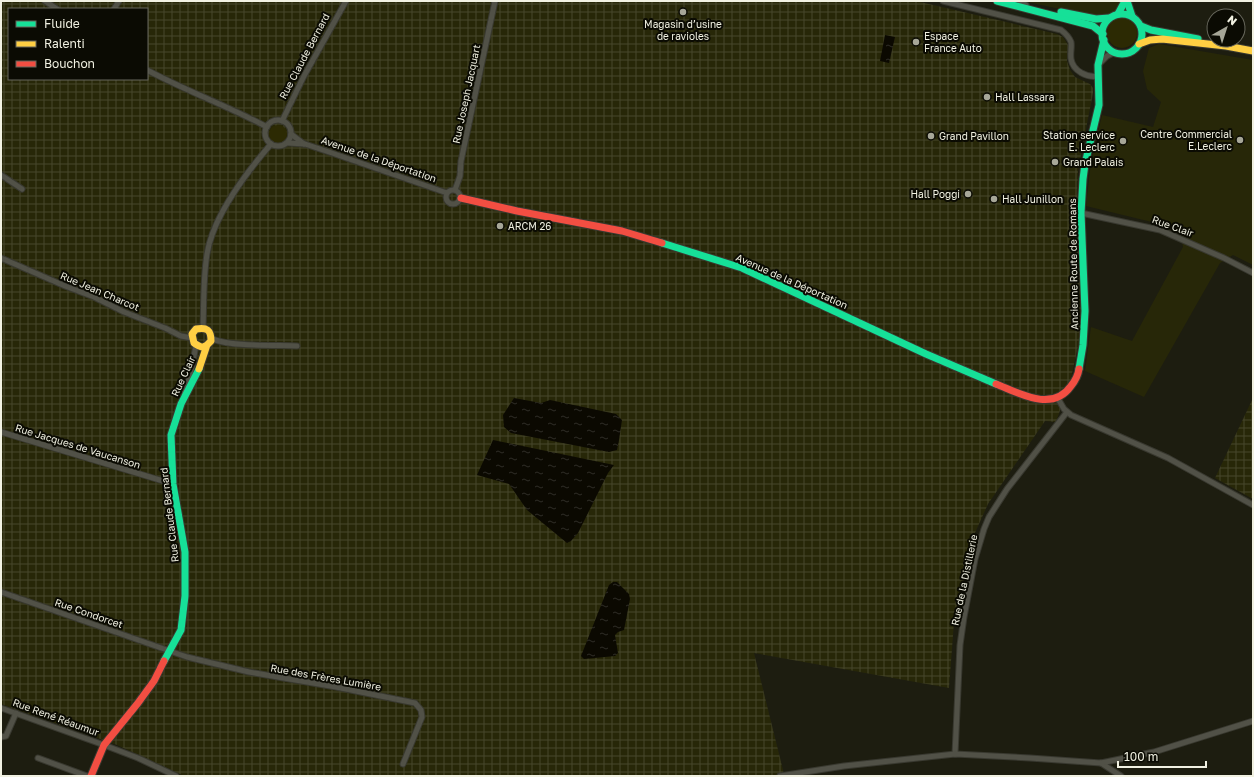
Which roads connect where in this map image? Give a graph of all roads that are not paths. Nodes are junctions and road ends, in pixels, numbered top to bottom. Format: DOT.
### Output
graph roads {
  1 [pos="45,1"];
  2 [pos="346,1"];
  3 [pos="495,1"];
  4 [pos="943,1"];
  5 [pos="1126,1"];
  6 [pos="1000,2"];
  7 [pos="1023,3"];
  8 [pos="56,8"];
  9 [pos="1118,14"];
  10 [pos="1132,16"];
  11 [pos="1110,18"];
  12 [pos="1141,26"];
  13 [pos="1103,37"];
  14 [pos="1206,41"];
  15 [pos="1139,44"];
  16 [pos="1206,44"];
  17 [pos="1237,48"];
  18 [pos="1253,51"];
  19 [pos="1115,52"];
  20 [pos="1098,65"];
  21 [pos="148,71"];
  22 [pos="1098,76"];
  23 [pos="282,121"];
  24 [pos="267,127"];
  25 [pos="291,134"];
  26 [pos="288,142"];
  27 [pos="271,144"];
  28 [pos="305,144"];
  29 [pos="1,175"];
  30 [pos="22,190"];
  31 [pos="455,190"];
  32 [pos="447,193"];
  33 [pos="460,198"];
  34 [pos="1081,213"];
  35 [pos="1,258"];
  36 [pos="1253,273"];
  37 [pos="203,328"];
  38 [pos="192,338"];
  39 [pos="211,338"];
  40 [pos="196,345"];
  41 [pos="208,345"];
  42 [pos="297,346"];
  43 [pos="1057,397"];
  44 [pos="181,404"];
  45 [pos="1067,412"];
  46 [pos="1,432"];
  47 [pos="173,484"];
  48 [pos="1253,505"];
  49 [pos="1,592"];
  50 [pos="170,651"];
  51 [pos="1,708"];
  52 [pos="16,713"];
  53 [pos="1253,721"];
  54 [pos="1,738"];
  55 [pos="104,745"];
  56 [pos="955,754"];
  57 [pos="38,758"];
  58 [pos="1101,763"];
  59 [pos="403,764"];
  60 [pos="87,776"];
  61 [pos="91,776"];
  62 [pos="176,776"];
  63 [pos="780,776"];
  64 [pos="1121,776"];
  1 -- 8 [label="street"];
  2 -- 23 [label="street, Rue Claude Bernard"];
  3 -- 31 [label="street, Rue Joseph Jacquart"];
  4 -- 22 [label="street"];
  5 -- 9 [label="street"];
  5 -- 10 [label="street"];
  6 -- 7 [label="street"];
  6 -- 13 [label="street"];
  7 -- 11 [label="street"];
  9 -- 10 [label="street"];
  9 -- 11 [label="street"];
  10 -- 12 [label="street"];
  11 -- 13 [label="street"];
  12 -- 14 [label="street"];
  12 -- 15 [label="street"];
  13 -- 19 [label="street"];
  13 -- 20 [label="street, Ancienne Route de Romans"];
  15 -- 16 [label="street"];
  15 -- 19 [label="street"];
  17 -- 18 [label="street"];
  19 -- 20 [label="street"];
  20 -- 22 [label="street, Ancienne Route de Romans"];
  21 -- 24 [label="street"];
  22 -- 34 [label="street, Ancienne Route de Romans"];
  23 -- 24 [label="street"];
  23 -- 25 [label="street"];
  24 -- 27 [label="street"];
  25 -- 26 [label="street"];
  25 -- 28 [label="street"];
  26 -- 27 [label="street"];
  26 -- 28 [label="street"];
  27 -- 37 [label="street"];
  28 -- 32 [label="street, Avenue de la Déportation"];
  29 -- 30 [label="street"];
  31 -- 32 [label="street"];
  31 -- 33 [label="street"];
  32 -- 33 [label="street"];
  33 -- 43 [label="street, Avenue de la Déportation"];
  34 -- 36 [label="street, Rue Clair"];
  34 -- 43 [label="street, Ancienne Route de Romans"];
  35 -- 38 [label="street, Rue Jean Charcot"];
  37 -- 38 [label="street"];
  37 -- 39 [label="street"];
  38 -- 40 [label="street"];
  39 -- 41 [label="street"];
  39 -- 42 [label="street"];
  40 -- 41 [label="street"];
  40 -- 44 [label="street, Rue Clair"];
  41 -- 44 [label="street, Rue Clair"];
  43 -- 45 [label="street"];
  44 -- 47 [label="street, Rue Claude Bernard"];
  45 -- 48 [label="street"];
  45 -- 56 [label="street, Rue de la Distillerie"];
  46 -- 47 [label="street, Rue Jacques de Vaucanson"];
  47 -- 50 [label="street, Rue Claude Bernard"];
  49 -- 50 [label="street, Rue Condorcet"];
  50 -- 55 [label="street, Rue Claude Bernard"];
  50 -- 59 [label="street, Rue des Frères Lumière"];
  51 -- 52 [label="street, Rue René Réaumur"];
  52 -- 54 [label="street"];
  52 -- 55 [label="street, Rue René Réaumur"];
  53 -- 58 [label="street"];
  55 -- 61 [label="street, Rue Claude Bernard"];
  55 -- 62 [label="street"];
  56 -- 58 [label="street"];
  56 -- 63 [label="street"];
  57 -- 60 [label="street"];
  58 -- 64 [label="street"];
}
